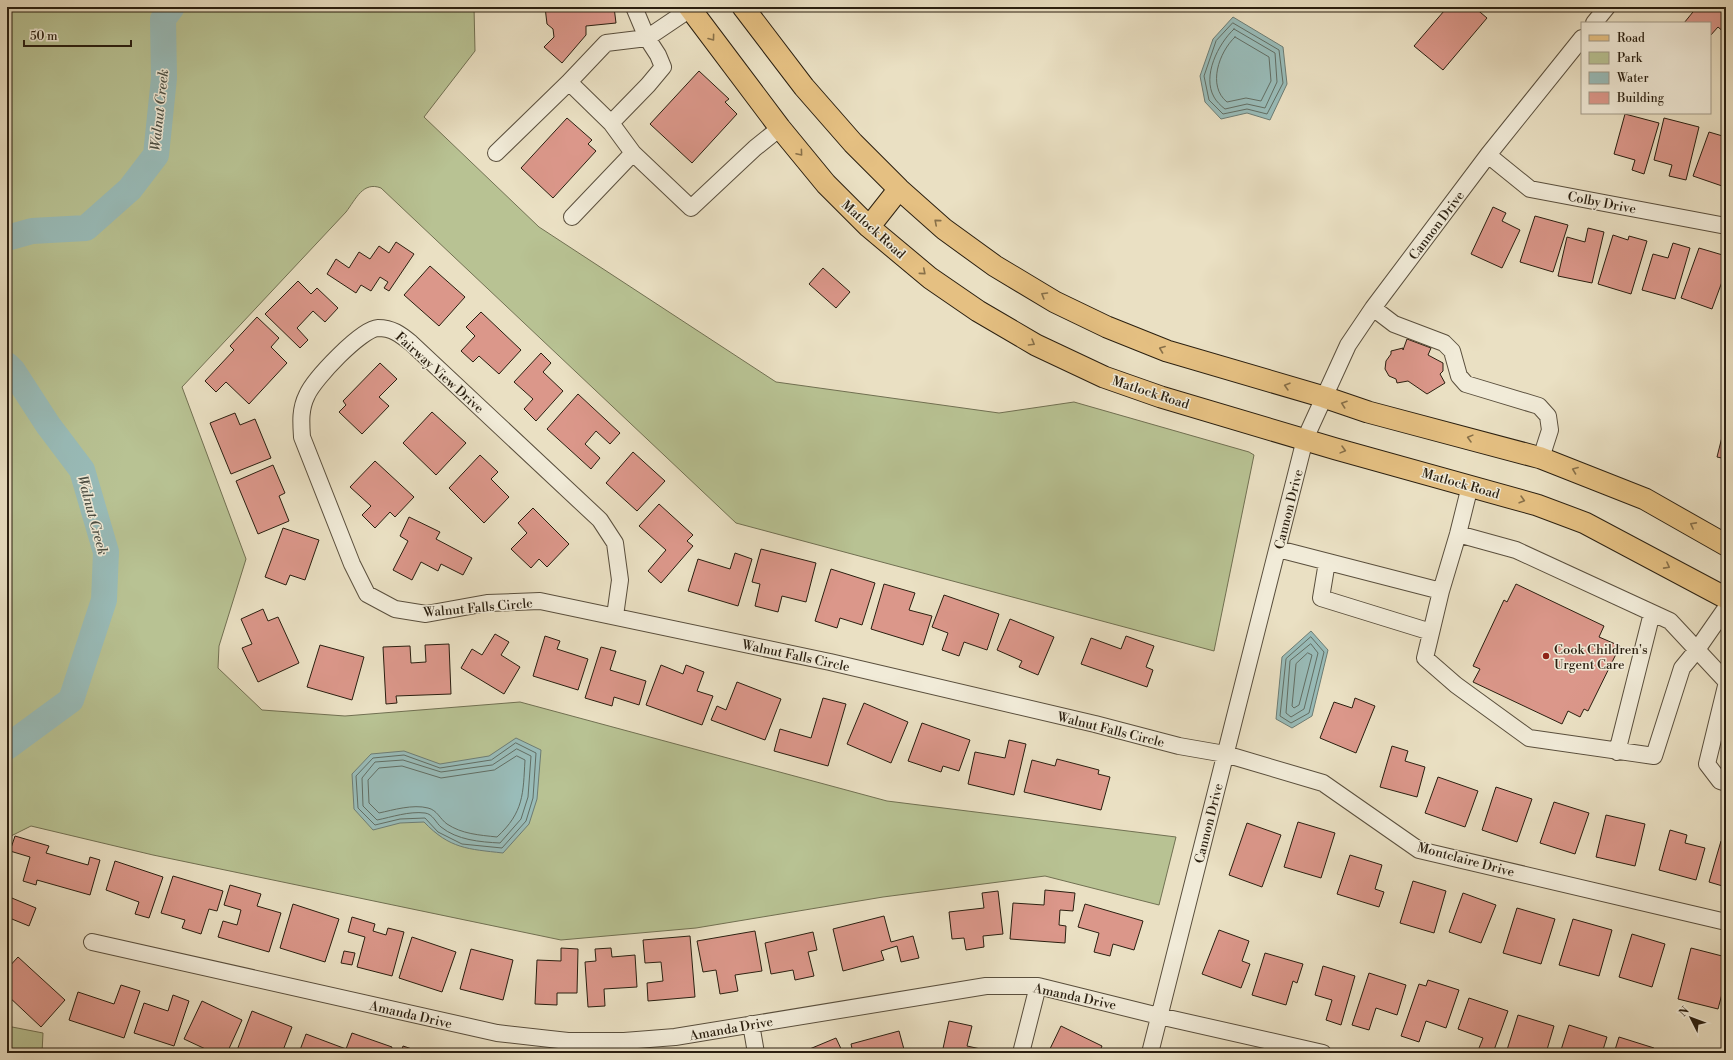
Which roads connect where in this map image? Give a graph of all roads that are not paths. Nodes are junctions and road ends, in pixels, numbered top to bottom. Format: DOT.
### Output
graph roads {
  1 [pos="634,7"];
  2 [pos="743,7"];
  3 [pos="1607,7"];
  4 [pos="690,8"];
  5 [pos="1595,22"];
  6 [pos="647,38"];
  7 [pos="1581,39"];
  8 [pos="569,82"];
  9 [pos="611,123"];
  10 [pos="780,128"];
  11 [pos="496,153"];
  12 [pos="633,153"];
  13 [pos="1488,155"];
  14 [pos="899,190"];
  15 [pos="572,217"];
  16 [pos="1726,226"];
  17 [pos="869,227"];
  18 [pos="1373,308"];
  19 [pos="1324,397"];
  20 [pos="1305,439"];
  21 [pos="1541,458"];
  22 [pos="1470,486"];
  23 [pos="1458,534"];
  24 [pos="1726,545"];
  25 [pos="1278,549"];
  26 [pos="1326,562"];
  27 [pos="1441,591"];
  28 [pos="367,594"];
  29 [pos="1726,598"];
  30 [pos="1726,608"];
  31 [pos="1652,613"];
  32 [pos="615,616"];
  33 [pos="1431,632"];
  34 [pos="1696,651"];
  35 [pos="1726,681"];
  36 [pos="1726,686"];
  37 [pos="1617,752"];
  38 [pos="1224,754"];
  39 [pos="1726,782"];
  40 [pos="1726,922"];
  41 [pos="92,942"];
  42 [pos="1038,986"];
  43 [pos="1159,1016"];
  44 [pos="750,1024"];
  45 [pos="756,1053"];
  46 [pos="1021,1053"];
  47 [pos="1150,1053"];
  48 [pos="1323,1053"];
  1 -- 6 [label="street"];
  2 -- 14 [label="main road"];
  3 -- 5 [label="street"];
  4 -- 6 [label="street"];
  4 -- 10 [label="main road, Matlock Road, one-way"];
  6 -- 8 [label="street"];
  6 -- 9 [label="street"];
  7 -- 13 [label="street, Cannon Drive"];
  8 -- 9 [label="street"];
  8 -- 11 [label="street"];
  9 -- 12 [label="street"];
  10 -- 12 [label="street"];
  10 -- 17 [label="main road, Matlock Road, one-way"];
  12 -- 15 [label="street"];
  13 -- 16 [label="street, Colby Drive"];
  13 -- 18 [label="street, Cannon Drive"];
  14 -- 17 [label="main road"];
  19 -- 14 [label="main road, one-way"];
  17 -- 20 [label="main road, Matlock Road, one-way"];
  18 -- 19 [label="street, Cannon Drive"];
  18 -- 21 [label="street"];
  19 -- 20 [label="street, Cannon Drive"];
  21 -- 19 [label="main road, one-way"];
  20 -- 22 [label="main road, Matlock Road, one-way"];
  20 -- 25 [label="street, Cannon Drive"];
  24 -- 21 [label="main road, one-way"];
  22 -- 23 [label="street"];
  22 -- 29 [label="main road, Matlock Road, one-way"];
  23 -- 27 [label="street"];
  23 -- 31 [label="street"];
  25 -- 26 [label="street"];
  25 -- 38 [label="street, Cannon Drive"];
  26 -- 27 [label="street"];
  26 -- 33 [label="street"];
  27 -- 33 [label="street"];
  28 -- 32 [label="street, Walnut Falls Circle"];
  28 -- 32 [label="street, Fairway View Drive"];
  30 -- 34 [label="street"];
  31 -- 34 [label="street"];
  31 -- 37 [label="street"];
  32 -- 38 [label="street, Walnut Falls Circle"];
  33 -- 37 [label="street"];
  34 -- 35 [label="street"];
  34 -- 37 [label="street"];
  36 -- 39 [label="street"];
  38 -- 40 [label="street, Montclaire Drive"];
  38 -- 43 [label="street, Cannon Drive"];
  41 -- 44 [label="street, Amanda Drive"];
  42 -- 43 [label="street, Amanda Drive"];
  42 -- 44 [label="street, Amanda Drive"];
  42 -- 46 [label="street"];
  43 -- 47 [label="street, Cannon Drive"];
  43 -- 48 [label="street, Amanda Drive"];
  44 -- 45 [label="street"];
}
